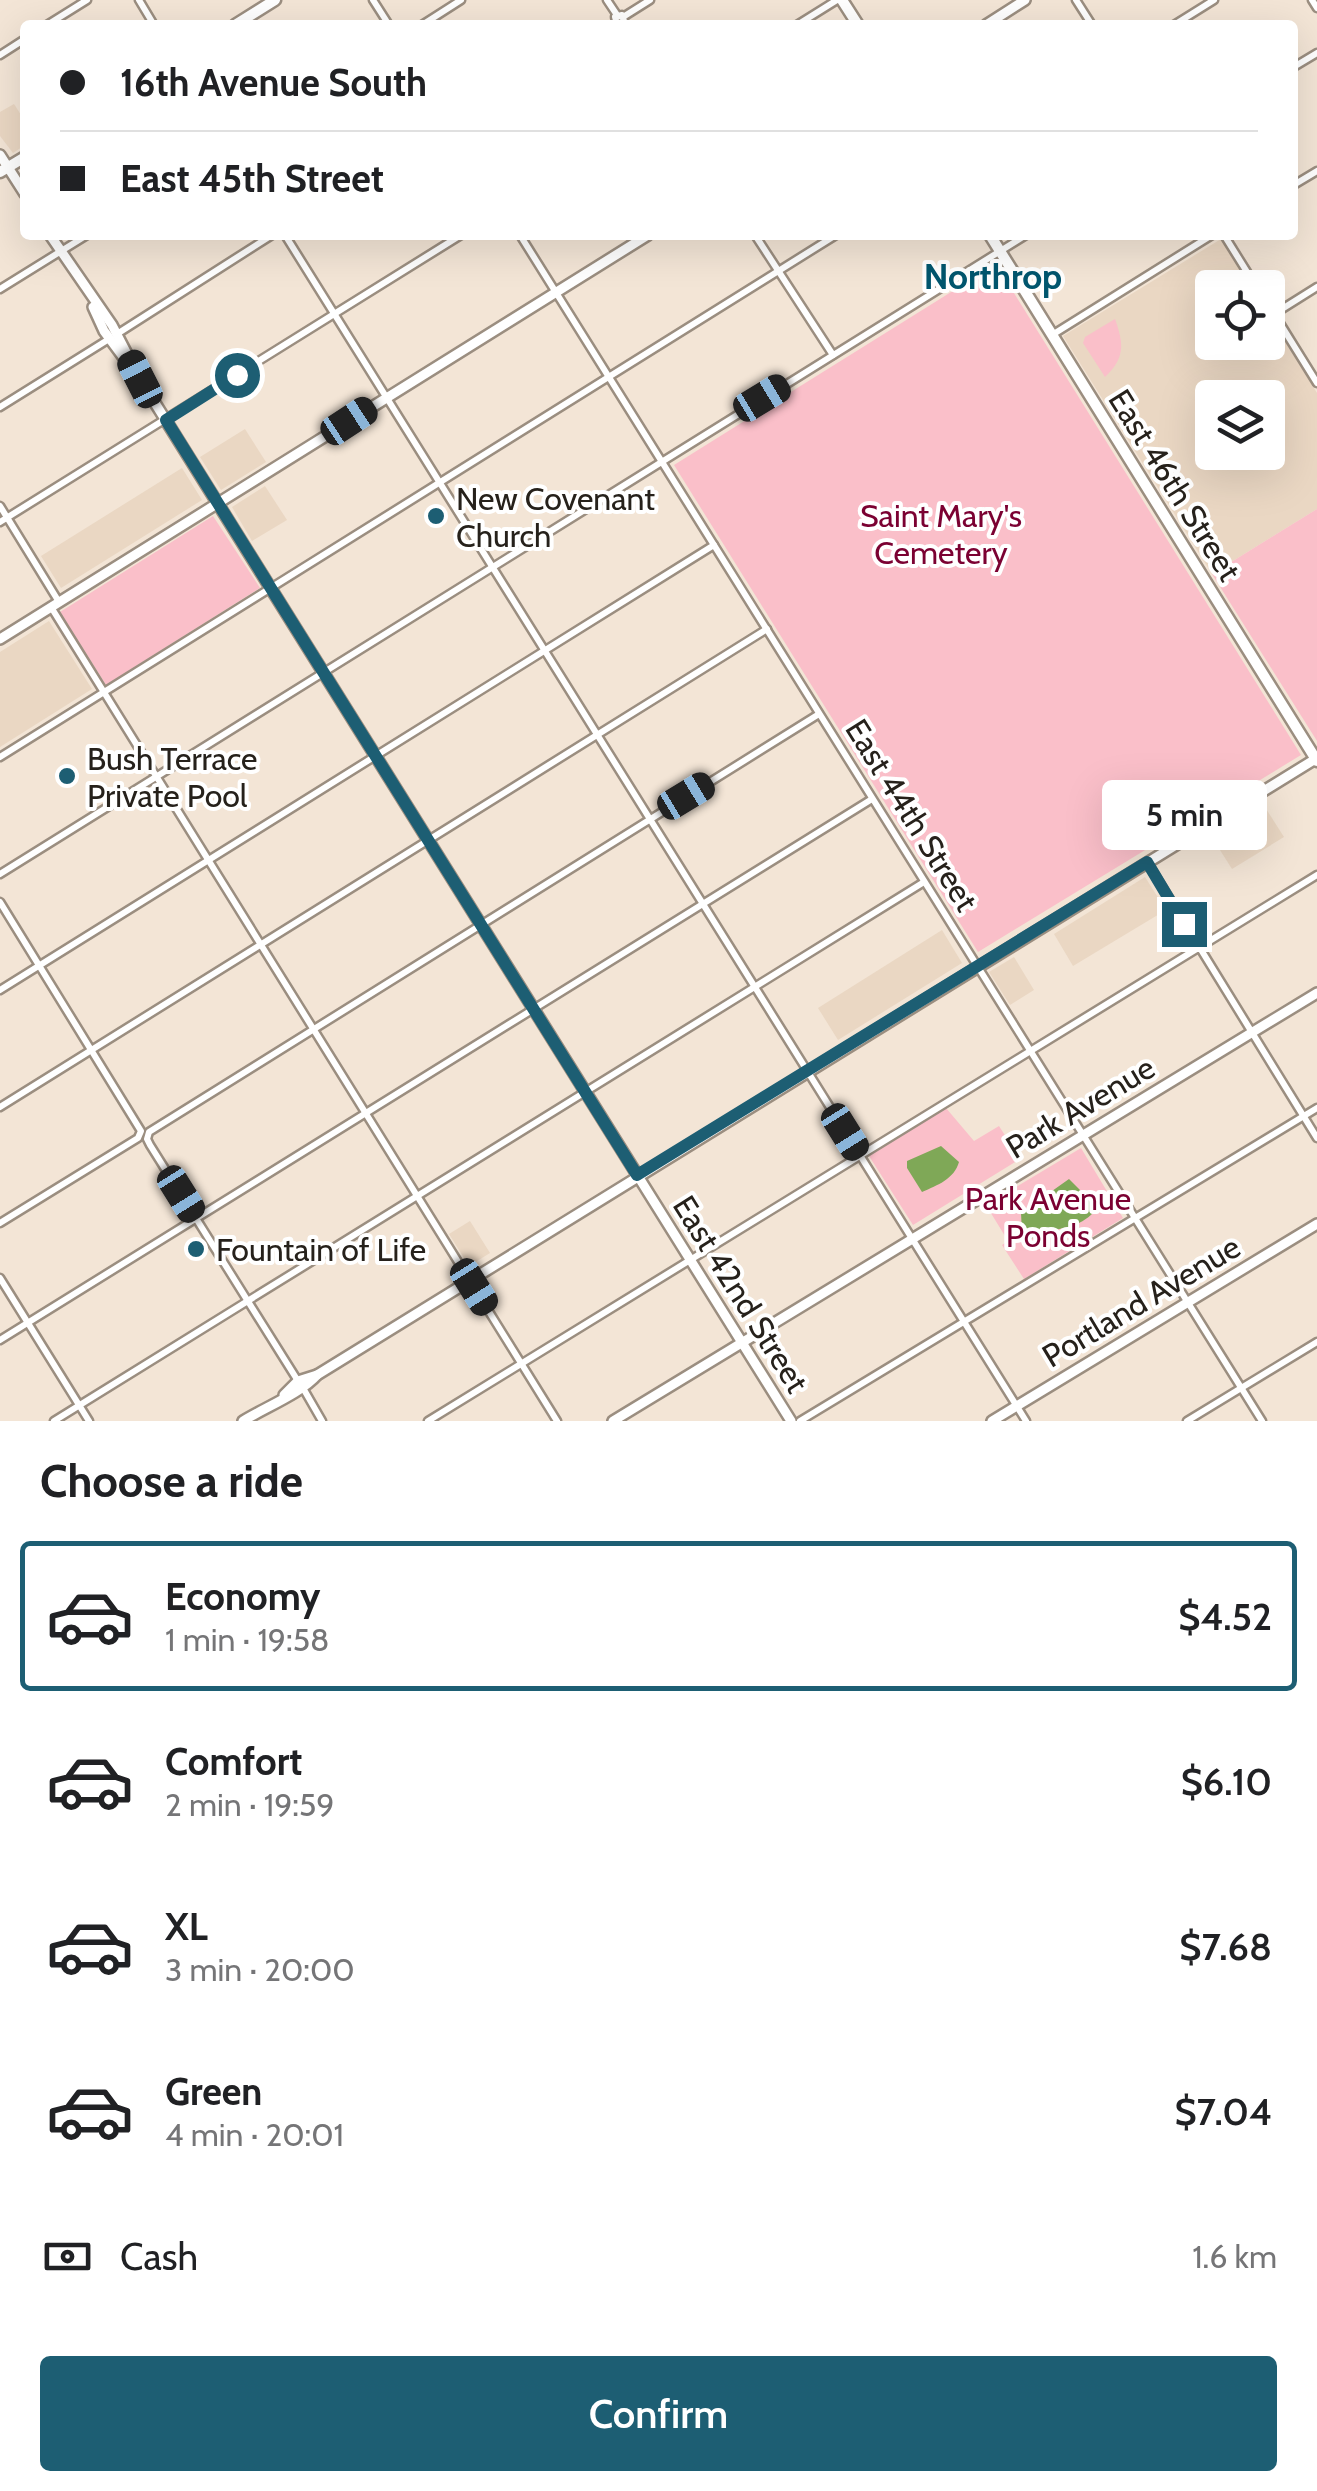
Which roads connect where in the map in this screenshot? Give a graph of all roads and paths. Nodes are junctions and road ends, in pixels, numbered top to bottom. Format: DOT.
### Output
graph roads {
  1 [pos="88,0"];
  2 [pos="275,0"];
  3 [pos="461,0"];
  4 [pos="650,0"];
  5 [pos="840,0"];
  6 [pos="1025,0"];
  7 [pos="1214,0"];
  8 [pos="1312,0"];
  9 [pos="1317,8"];
  10 [pos="56,20"];
  11 [pos="243,20"];
  12 [pos="430,20"];
  13 [pos="620,20"];
  14 [pos="806,20"];
  15 [pos="994,20"];
  16 [pos="1182,20"];
  17 [pos="0,155"];
  18 [pos="4,170"];
  19 [pos="53,240"];
  20 [pos="78,240"];
  21 [pos="264,240"];
  22 [pos="289,240"];
  23 [pos="453,240"];
  24 [pos="523,240"];
  25 [pos="640,240"];
  26 [pos="758,240"];
  27 [pos="828,240"];
  28 [pos="993,240"];
  29 [pos="1018,240"];
  30 [pos="1204,240"];
  31 [pos="1227,240"];
  32 [pos="59,251"];
  33 [pos="1000,251"];
  34 [pos="1246,270"];
  35 [pos="778,271"];
  36 [pos="1317,287"];
  37 [pos="0,289"];
  38 [pos="556,292"];
  39 [pos="1285,307"];
  40 [pos="335,313"];
  41 [pos="1285,332"];
  42 [pos="1052,335"];
  43 [pos="113,336"];
  44 [pos="832,355"];
  45 [pos="609,376"];
  46 [pos="1317,383"];
  47 [pos="386,398"];
  48 [pos="0,407"];
  49 [pos="166,420"];
  50 [pos="662,460"];
  51 [pos="440,482"];
  52 [pos="218,503"];
  53 [pos="0,506"];
  54 [pos="4,520"];
  55 [pos="714,545"];
  56 [pos="492,566"];
  57 [pos="270,587"];
  58 [pos="55,605"];
  59 [pos="767,629"];
  60 [pos="0,639"];
  61 [pos="545,650"];
  62 [pos="323,672"];
  63 [pos="104,691"];
  64 [pos="820,714"];
  65 [pos="598,735"];
  66 [pos="376,756"];
  67 [pos="0,757"];
  68 [pos="1316,759"];
  69 [pos="156,776"];
  70 [pos="872,798"];
  71 [pos="650,818"];
  72 [pos="428,839"];
  73 [pos="208,860"];
  74 [pos="1147,862"];
  75 [pos="0,874"];
  76 [pos="1317,875"];
  77 [pos="924,882"];
  78 [pos="0,902"];
  79 [pos="702,902"];
  80 [pos="480,925"];
  81 [pos="261,945"];
  82 [pos="1198,948"];
  83 [pos="39,966"];
  84 [pos="976,966"];
  85 [pos="754,987"];
  86 [pos="0,990"];
  87 [pos="1317,992"];
  88 [pos="532,1008"];
  89 [pos="313,1028"];
  90 [pos="1251,1032"];
  91 [pos="92,1050"];
  92 [pos="1030,1052"];
  93 [pos="807,1071"];
  94 [pos="584,1092"];
  95 [pos="0,1107"];
  96 [pos="1317,1108"];
  97 [pos="364,1112"];
  98 [pos="1304,1116"];
  99 [pos="1082,1136"];
  100 [pos="1317,1138"];
  101 [pos="859,1154"];
  102 [pos="637,1175"];
  103 [pos="416,1196"];
  104 [pos="196,1217"];
  105 [pos="1134,1219"];
  106 [pos="0,1223"];
  107 [pos="1317,1224"];
  108 [pos="911,1239"];
  109 [pos="689,1258"];
  110 [pos="0,1278"];
  111 [pos="468,1279"];
  112 [pos="248,1300"];
  113 [pos="1186,1303"];
  114 [pos="964,1322"];
  115 [pos="28,1323"];
  116 [pos="0,1340"];
  117 [pos="740,1342"];
  118 [pos="1317,1342"];
  119 [pos="521,1363"];
  120 [pos="301,1384"];
  121 [pos="1241,1388"];
  122 [pos="79,1406"];
  123 [pos="1016,1406"];
  124 [pos="54,1421"];
  125 [pos="88,1421"];
  126 [pos="243,1421"];
  127 [pos="322,1421"];
  128 [pos="428,1421"];
  129 [pos="556,1421"];
  130 [pos="613,1421"];
  131 [pos="790,1421"];
  132 [pos="800,1421"];
  133 [pos="992,1421"];
  134 [pos="1026,1421"];
  135 [pos="1187,1421"];
  136 [pos="1262,1421"];
  1 -- 10 [label="street"];
  2 -- 11 [label="main road"];
  3 -- 12 [label="street"];
  4 -- 13 [label="street"];
  5 -- 14 [label="street"];
  6 -- 15 [label="street"];
  7 -- 16 [label="street"];
  8 -- 9 [label="street"];
  17 -- 18 [label="street"];
  19 -- 32 [label="street, East 42nd Street"];
  20 -- 32 [label="street"];
  21 -- 43 [label="street"];
  22 -- 40 [label="street"];
  23 -- 40 [label="street"];
  24 -- 38 [label="street, East 44th Street"];
  25 -- 38 [label="street"];
  26 -- 35 [label="street"];
  27 -- 35 [label="street"];
  28 -- 33 [label="main road, East 46th Street"];
  29 -- 33 [label="street"];
  30 -- 42 [label="street"];
  31 -- 34 [label="street"];
  32 -- 37 [label="street"];
  32 -- 43 [label="street, East 42nd Street"];
  33 -- 42 [label="main road, East 46th Street"];
  33 -- 44 [label="street"];
  35 -- 44 [label="street"];
  35 -- 45 [label="street"];
  36 -- 39 [label="street"];
  38 -- 45 [label="street, East 44th Street"];
  38 -- 47 [label="street"];
  40 -- 47 [label="street"];
  40 -- 49 [label="street"];
  41 -- 46 [label="street"];
  42 -- 68 [label="main road, East 46th Street"];
  43 -- 48 [label="street"];
  43 -- 49 [label="street, East 42nd Street"];
  44 -- 50 [label="street"];
  45 -- 50 [label="street, East 44th Street"];
  45 -- 51 [label="street"];
  47 -- 51 [label="street"];
  47 -- 52 [label="street"];
  49 -- 52 [label="street, East 42nd Street"];
  49 -- 54 [label="street"];
  50 -- 55 [label="street, East 44th Street"];
  50 -- 56 [label="street"];
  51 -- 56 [label="street"];
  51 -- 57 [label="street"];
  52 -- 57 [label="street, East 42nd Street"];
  52 -- 58 [label="street"];
  53 -- 54 [label="street"];
  54 -- 58 [label="street"];
  55 -- 59 [label="street, East 44th Street"];
  55 -- 61 [label="street"];
  56 -- 61 [label="street"];
  56 -- 62 [label="street"];
  57 -- 62 [label="street, East 42nd Street"];
  57 -- 63 [label="street"];
  58 -- 60 [label="street"];
  58 -- 63 [label="street"];
  59 -- 64 [label="street, East 44th Street"];
  59 -- 65 [label="street"];
  61 -- 65 [label="street"];
  61 -- 66 [label="street"];
  62 -- 66 [label="street, East 42nd Street"];
  62 -- 69 [label="street"];
  63 -- 67 [label="street"];
  63 -- 69 [label="street"];
  64 -- 70 [label="street, East 44th Street"];
  64 -- 71 [label="street"];
  65 -- 71 [label="street"];
  65 -- 72 [label="street"];
  66 -- 72 [label="street, East 42nd Street"];
  66 -- 73 [label="street"];
  68 -- 74 [label="street"];
  69 -- 73 [label="street"];
  69 -- 75 [label="street"];
  70 -- 77 [label="street, East 44th Street"];
  70 -- 79 [label="street"];
  71 -- 79 [label="street"];
  71 -- 80 [label="street"];
  72 -- 80 [label="street, East 42nd Street"];
  72 -- 81 [label="street"];
  73 -- 81 [label="street"];
  73 -- 83 [label="street"];
  74 -- 82 [label="street"];
  74 -- 84 [label="street"];
  76 -- 82 [label="street"];
  77 -- 84 [label="street, East 44th Street"];
  77 -- 85 [label="street"];
  78 -- 83 [label="street"];
  79 -- 85 [label="street"];
  79 -- 88 [label="street"];
  80 -- 88 [label="street, East 42nd Street"];
  80 -- 89 [label="street"];
  81 -- 89 [label="street"];
  81 -- 91 [label="street"];
  82 -- 90 [label="street"];
  82 -- 92 [label="street"];
  83 -- 86 [label="street"];
  83 -- 91 [label="street"];
  84 -- 92 [label="street, East 44th Street"];
  84 -- 93 [label="street"];
  85 -- 93 [label="street"];
  85 -- 94 [label="street"];
  87 -- 90 [label="street, Park Avenue"];
  88 -- 94 [label="street, East 42nd Street"];
  88 -- 97 [label="street"];
  89 -- 97 [label="street"];
  89 -- 104 [label="street"];
  90 -- 98 [label="street"];
  90 -- 99 [label="street, Park Avenue"];
  91 -- 95 [label="street"];
  91 -- 106 [label="street"];
  92 -- 99 [label="street, East 44th Street"];
  92 -- 101 [label="street"];
  93 -- 101 [label="street"];
  93 -- 102 [label="street"];
  94 -- 102 [label="street, East 42nd Street"];
  94 -- 103 [label="street"];
  96 -- 98 [label="street"];
  97 -- 103 [label="street"];
  97 -- 104 [label="street"];
  98 -- 100 [label="street"];
  98 -- 105 [label="street"];
  99 -- 105 [label="street, East 44th Street"];
  99 -- 108 [label="street, Park Avenue"];
  101 -- 108 [label="street"];
  101 -- 109 [label="street"];
  102 -- 109 [label="street, East 42nd Street"];
  102 -- 111 [label="street"];
  103 -- 111 [label="street"];
  103 -- 112 [label="street"];
  104 -- 112 [label="street"];
  104 -- 115 [label="street"];
  105 -- 113 [label="street, East 44th Street"];
  105 -- 114 [label="street"];
  107 -- 113 [label="street, Portland Avenue"];
  108 -- 114 [label="street"];
  108 -- 117 [label="street, Park Avenue"];
  109 -- 117 [label="street, East 42nd Street"];
  109 -- 119 [label="street"];
  110 -- 115 [label="street"];
  111 -- 119 [label="street"];
  111 -- 120 [label="street"];
  112 -- 120 [label="street"];
  112 -- 122 [label="street"];
  113 -- 121 [label="street, East 44th Street"];
  113 -- 123 [label="street, Portland Avenue"];
  114 -- 123 [label="street"];
  114 -- 132 [label="street"];
  115 -- 116 [label="street"];
  115 -- 122 [label="street"];
  117 -- 130 [label="street, Park Avenue"];
  117 -- 131 [label="street, East 42nd Street"];
  118 -- 121 [label="street"];
  119 -- 128 [label="street"];
  119 -- 129 [label="street"];
  120 -- 126 [label="street"];
  120 -- 127 [label="street"];
  121 -- 135 [label="street"];
  121 -- 136 [label="street, East 44th Street"];
  122 -- 124 [label="street"];
  122 -- 125 [label="street"];
  123 -- 133 [label="street, Portland Avenue"];
  123 -- 134 [label="street"];
}
